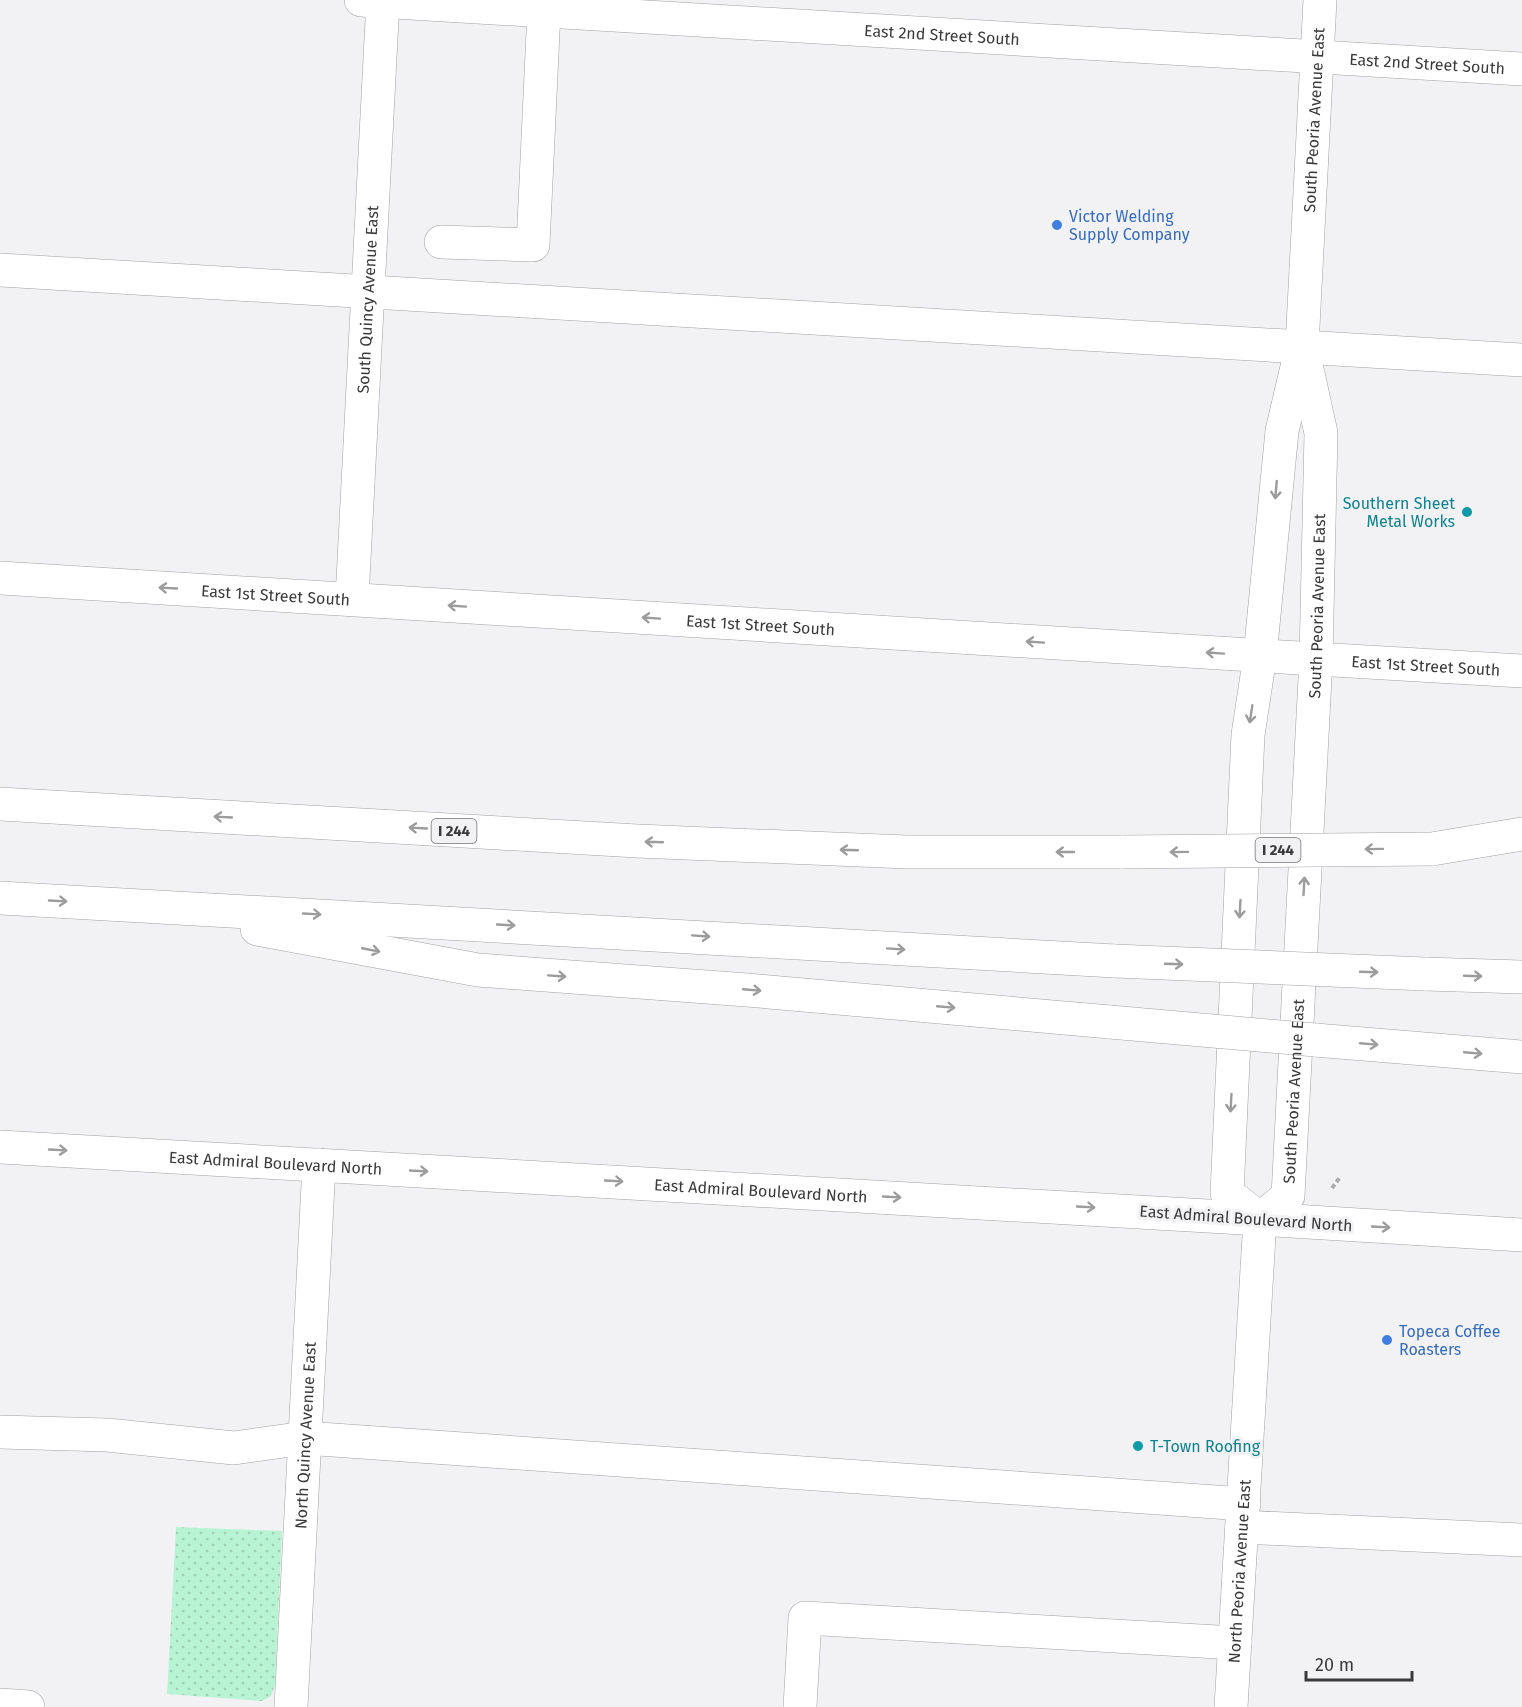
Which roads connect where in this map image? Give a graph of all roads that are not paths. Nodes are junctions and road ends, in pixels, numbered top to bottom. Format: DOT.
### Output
graph roads {
  1 [pos="376,0"];
  2 [pos="1320,0"];
  3 [pos="544,11"];
  4 [pos="1317,57"];
  5 [pos="1522,69"];
  6 [pos="441,243"];
  7 [pos="0,270"];
  8 [pos="368,291"];
  9 [pos="1302,346"];
  10 [pos="1522,360"];
  11 [pos="0,578"];
  12 [pos="352,599"];
  13 [pos="1260,656"];
  14 [pos="1316,659"];
  15 [pos="1522,671"];
  16 [pos="0,804"];
  17 [pos="1522,834"];
  18 [pos="1432,849"];
  19 [pos="1522,855"];
  20 [pos="0,898"];
  21 [pos="128,904"];
  22 [pos="1522,977"];
  23 [pos="1522,1057"];
  24 [pos="0,1147"];
  25 [pos="319,1166"];
  26 [pos="1260,1219"];
  27 [pos="1522,1235"];
  28 [pos="0,1432"];
  29 [pos="305,1438"];
  30 [pos="1243,1515"];
  31 [pos="1522,1540"];
  32 [pos="1235,1643"];
  33 [pos="0,1705"];
  34 [pos="28,1707"];
  35 [pos="291,1707"];
  36 [pos="800,1707"];
  37 [pos="1231,1707"];
  1 -- 3 [label="main road, East 2nd Street South"];
  1 -- 8 [label="main road, South Quincy Avenue East"];
  2 -- 4 [label="main road, South Peoria Avenue East"];
  3 -- 4 [label="main road, East 2nd Street South"];
  3 -- 6 [label="main road"];
  4 -- 5 [label="main road, East 2nd Street South"];
  4 -- 9 [label="main road, South Peoria Avenue East"];
  7 -- 8 [label="main road"];
  8 -- 9 [label="main road"];
  8 -- 12 [label="main road, South Quincy Avenue East"];
  9 -- 10 [label="main road"];
  9 -- 13 [label="main road, South Peoria Avenue East, one-way"];
  9 -- 14 [label="main road, South Peoria Avenue East"];
  12 -- 11 [label="main road, East 1st Street South, one-way"];
  13 -- 12 [label="main road, East 1st Street South, one-way"];
  13 -- 14 [label="main road, East 1st Street South"];
  13 -- 26 [label="main road, South Peoria Avenue East, one-way"];
  14 -- 15 [label="main road, East 1st Street South"];
  26 -- 14 [label="main road, South Peoria Avenue East, one-way"];
  18 -- 16 [label="main road, I 244, one-way, bridge"];
  17 -- 18 [label="main road"];
  18 -- 19 [label="main road, I 244"];
  20 -- 21 [label="main road, one-way"];
  21 -- 22 [label="main road, one-way, bridge"];
  21 -- 23 [label="main road, one-way, bridge"];
  24 -- 25 [label="main road, East Admiral Boulevard North, one-way"];
  25 -- 26 [label="main road, East Admiral Boulevard North, one-way"];
  25 -- 29 [label="main road, North Quincy Avenue East"];
  26 -- 27 [label="main road, East Admiral Boulevard North, one-way"];
  26 -- 30 [label="main road, North Peoria Avenue East"];
  28 -- 29 [label="main road"];
  29 -- 30 [label="main road"];
  29 -- 35 [label="main road, North Quincy Avenue East"];
  30 -- 31 [label="main road"];
  30 -- 32 [label="main road, North Peoria Avenue East"];
  32 -- 36 [label="main road"];
  32 -- 37 [label="main road, North Peoria Avenue East"];
  33 -- 34 [label="main road"];
}
